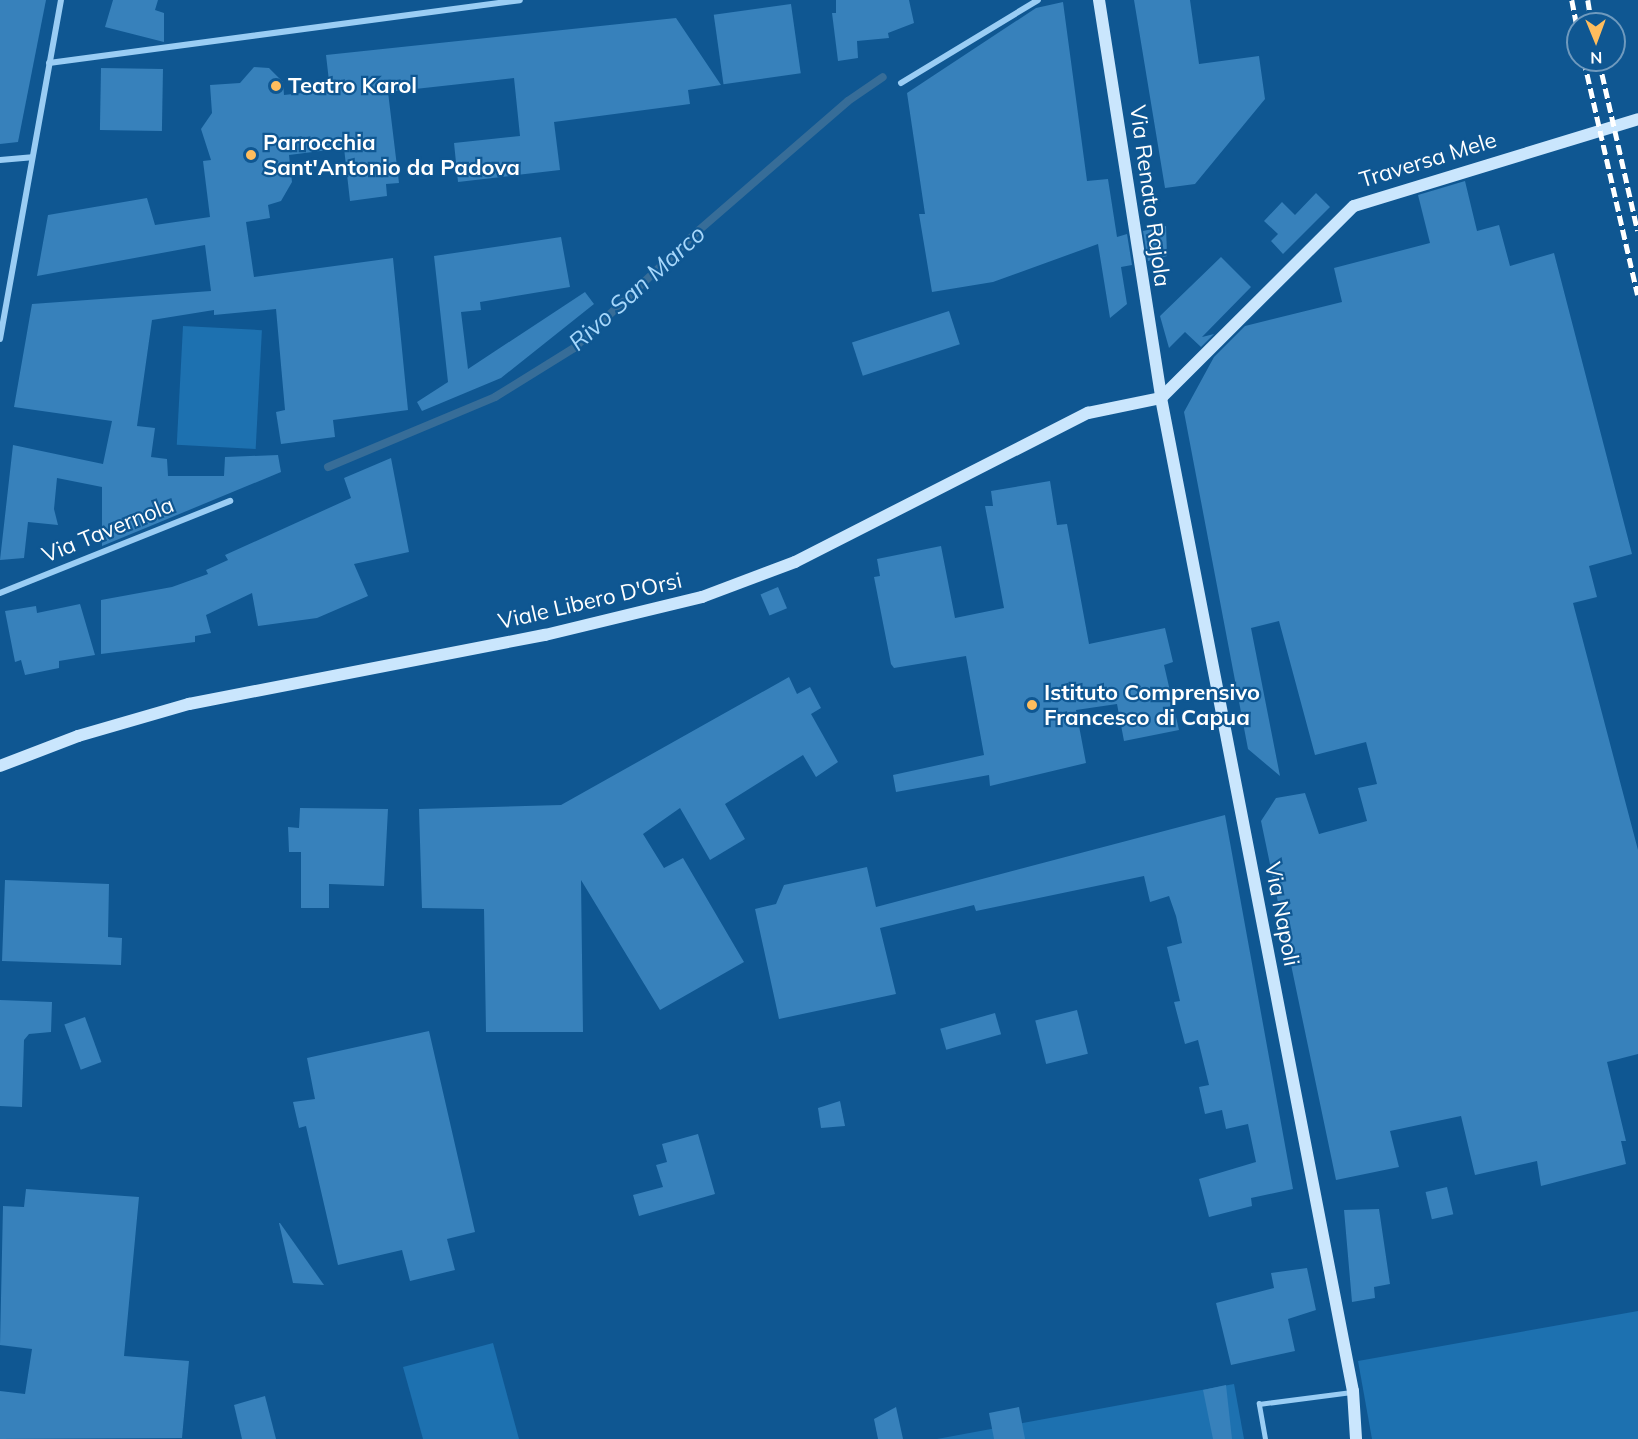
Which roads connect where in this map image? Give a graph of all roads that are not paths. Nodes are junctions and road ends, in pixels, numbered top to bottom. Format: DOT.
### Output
graph roads {
  1 [pos="61,0"];
  2 [pos="520,0"];
  3 [pos="1038,0"];
  4 [pos="1099,0"];
  5 [pos="50,63"];
  6 [pos="901,83"];
  7 [pos="1638,119"];
  8 [pos="32,157"];
  9 [pos="0,160"];
  10 [pos="0,339"];
  11 [pos="1161,398"];
  12 [pos="230,501"];
  13 [pos="0,593"];
  14 [pos="2,767"];
  15 [pos="1353,1391"];
  16 [pos="1265,1439"];
  17 [pos="1356,1439"];
  1 -- 5 [label="street"];
  2 -- 5 [label="street"];
  3 -- 6 [label="street"];
  4 -- 11 [label="street, Via Renato Rajola"];
  5 -- 8 [label="street"];
  7 -- 11 [label="street, Traversa Mele"];
  8 -- 9 [label="street"];
  8 -- 10 [label="street"];
  11 -- 14 [label="street, Viale Libero D'Orsi"];
  11 -- 15 [label="street, Via Napoli"];
  12 -- 13 [label="street, Via Tavernola"];
  15 -- 16 [label="lane"];
  15 -- 17 [label="street, Via Napoli"];
}
